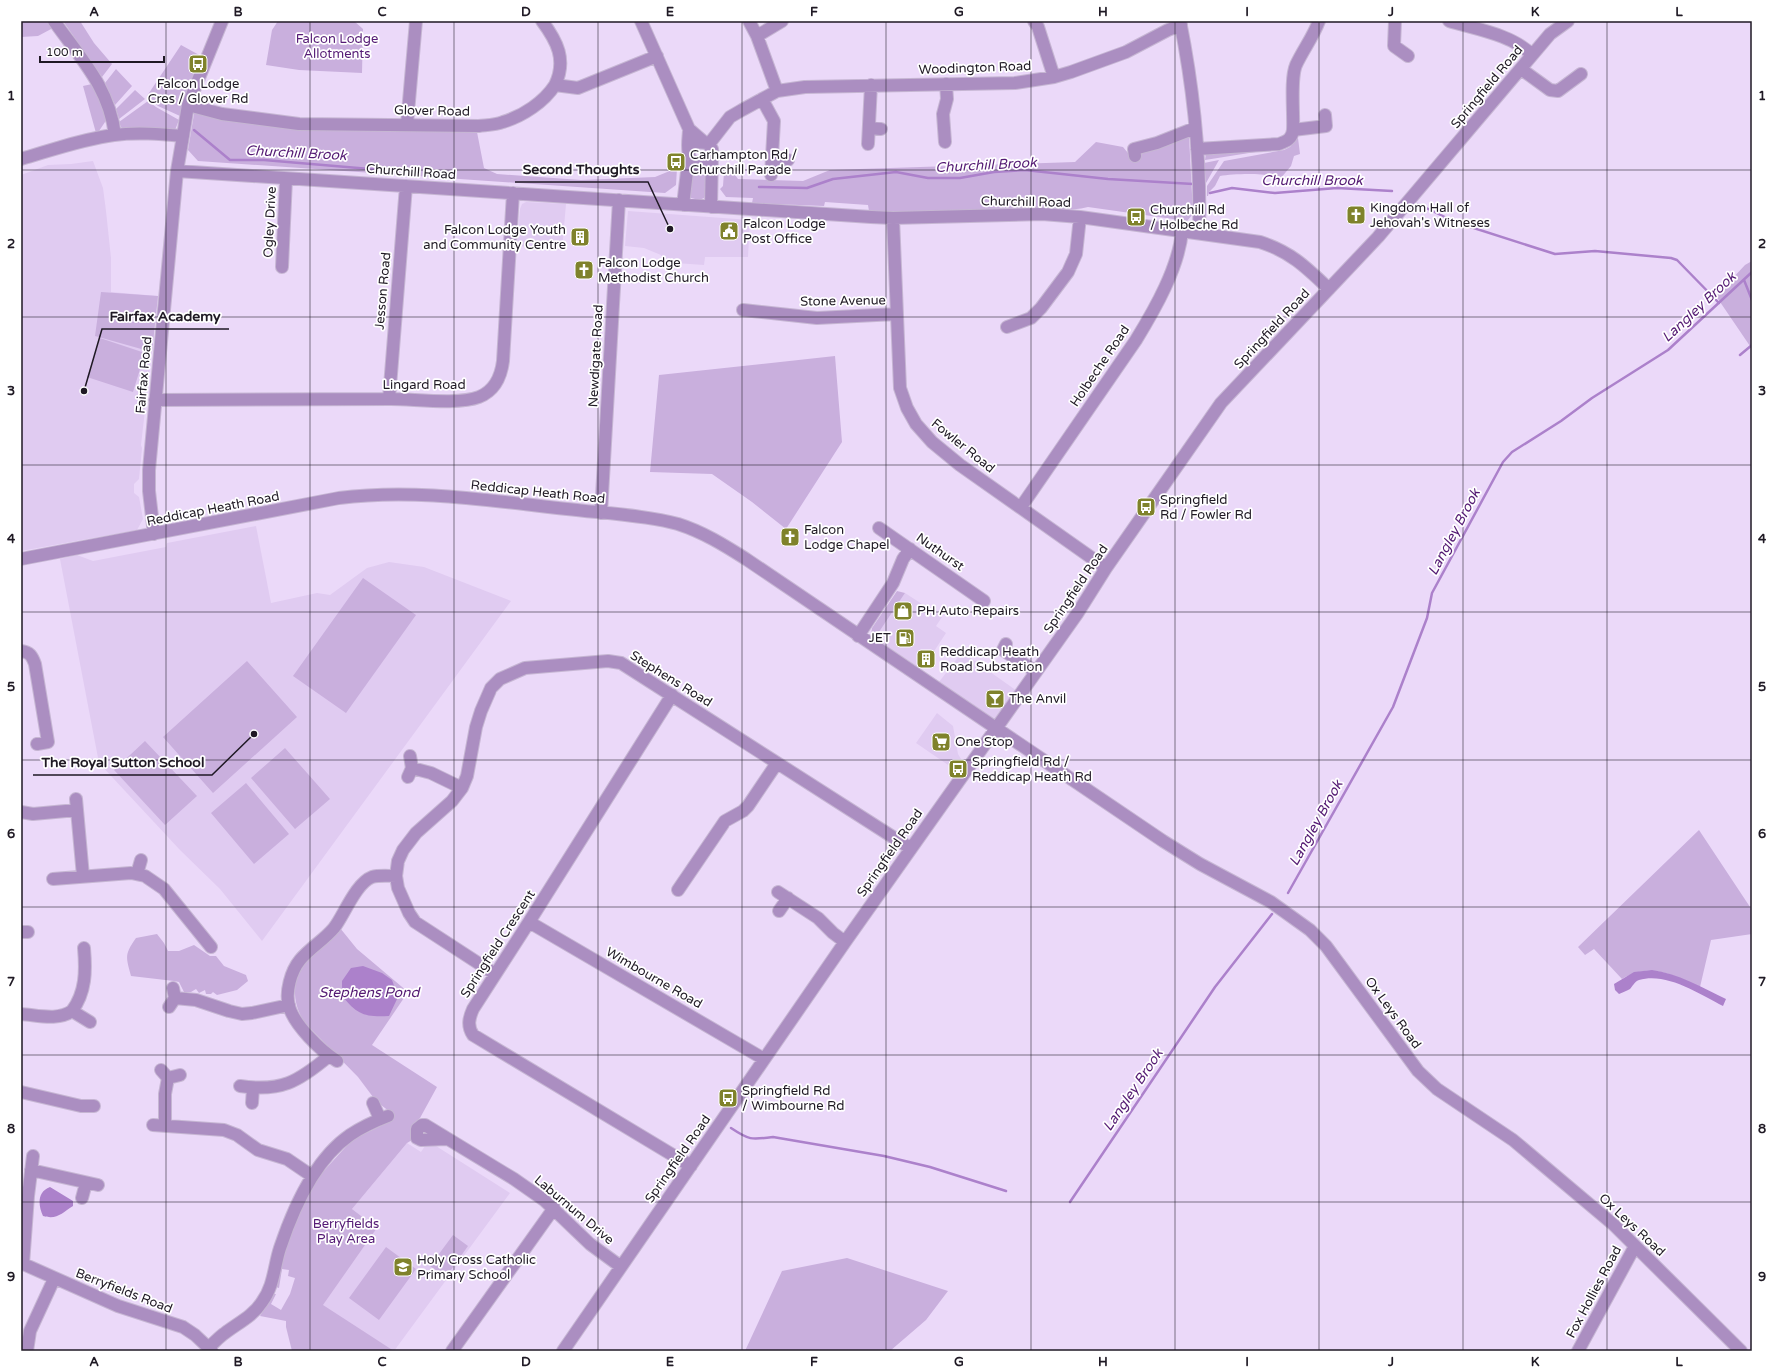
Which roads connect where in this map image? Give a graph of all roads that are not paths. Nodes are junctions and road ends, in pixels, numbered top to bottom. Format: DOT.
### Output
graph roads {
  1 [pos="54,21"];
  2 [pos="222,21"];
  3 [pos="416,21"];
  4 [pos="542,21"];
  5 [pos="641,21"];
  6 [pos="749,21"];
  7 [pos="782,21"];
  8 [pos="1034,21"];
  9 [pos="1319,21"];
  10 [pos="1395,21"];
  11 [pos="1449,21"];
  12 [pos="1568,21"];
  13 [pos="1180,23"];
  14 [pos="757,36"];
  15 [pos="1532,55"];
  16 [pos="657,56"];
  17 [pos="1408,56"];
  18 [pos="1521,69"];
  19 [pos="1581,74"];
  20 [pos="1054,77"];
  21 [pos="946,84"];
  22 [pos="555,85"];
  23 [pos="872,85"];
  24 [pos="777,91"];
  25 [pos="762,99"];
  26 [pos="188,105"];
  27 [pos="1325,115"];
  28 [pos="407,124"];
  29 [pos="869,128"];
  30 [pos="1195,128"];
  31 [pos="689,129"];
  32 [pos="881,129"];
  33 [pos="1293,130"];
  34 [pos="114,135"];
  35 [pos="182,136"];
  36 [pos="945,142"];
  37 [pos="868,144"];
  38 [pos="708,147"];
  39 [pos="1197,149"];
  40 [pos="689,152"];
  41 [pos="1135,156"];
  42 [pos="21,159"];
  43 [pos="773,159"];
  44 [pos="788,160"];
  45 [pos="178,171"];
  46 [pos="771,175"];
  47 [pos="286,179"];
  48 [pos="406,186"];
  49 [pos="513,193"];
  50 [pos="619,200"];
  51 [pos="683,205"];
  52 [pos="711,207"];
  53 [pos="1080,217"];
  54 [pos="893,218"];
  55 [pos="1182,231"];
  56 [pos="1199,233"];
  57 [pos="282,266"];
  58 [pos="1329,289"];
  59 [pos="743,310"];
  60 [pos="896,314"];
  61 [pos="1007,327"];
  62 [pos="389,399"];
  63 [pos="155,400"];
  64 [pos="1021,507"];
  65 [pos="600,513"];
  66 [pos="879,528"];
  67 [pos="154,534"];
  68 [pos="910,549"];
  69 [pos="21,559"];
  70 [pos="1106,568"];
  71 [pos="984,601"];
  72 [pos="858,636"];
  73 [pos="1006,644"];
  74 [pos="21,651"];
  75 [pos="1036,672"];
  76 [pos="672,695"];
  77 [pos="996,729"];
  78 [pos="37,744"];
  79 [pos="410,756"];
  80 [pos="777,763"];
  81 [pos="462,788"];
  82 [pos="21,812"];
  83 [pos="910,848"];
  84 [pos="141,860"];
  85 [pos="137,874"];
  86 [pos="82,876"];
  87 [pos="396,876"];
  88 [pos="53,878"];
  89 [pos="679,882"];
  90 [pos="779,910"];
  91 [pos="529,922"];
  92 [pos="845,942"];
  93 [pos="211,948"];
  94 [pos="81,955"];
  95 [pos="495,974"];
  96 [pos="172,998"];
  97 [pos="289,1005"];
  98 [pos="72,1011"];
  99 [pos="21,1014"];
  100 [pos="90,1022"];
  101 [pos="764,1059"];
  102 [pos="180,1075"];
  103 [pos="240,1086"];
  104 [pos="253,1088"];
  105 [pos="21,1092"];
  106 [pos="252,1103"];
  107 [pos="373,1103"];
  108 [pos="94,1106"];
  109 [pos="447,1139"];
  110 [pos="33,1156"];
  111 [pos="691,1166"];
  112 [pos="31,1170"];
  113 [pos="312,1176"];
  114 [pos="82,1198"];
  115 [pos="554,1208"];
  116 [pos="1635,1246"];
  117 [pos="22,1264"];
  118 [pos="620,1266"];
  119 [pos="54,1278"];
  120 [pos="210,1349"];
  121 [pos="27,1351"];
  122 [pos="446,1351"];
  123 [pos="563,1351"];
  124 [pos="1578,1351"];
  125 [pos="1741,1351"];
  1 -- 34 [label="street"];
  2 -- 26 [label="street, Fairfax Road"];
  3 -- 28 [label="street"];
  4 -- 22 [label="street"];
  5 -- 16 [label="street"];
  6 -- 14 [label="street"];
  7 -- 14 [label="street"];
  8 -- 20 [label="street"];
  9 -- 33 [label="street"];
  10 -- 17 [label="street"];
  11 -- 15 [label="street"];
  12 -- 15 [label="street, Springfield Road"];
  13 -- 20 [label="street, Woodington Road"];
  13 -- 30 [label="street"];
  14 -- 24 [label="street"];
  15 -- 18 [label="street, Springfield Road"];
  16 -- 22 [label="street"];
  16 -- 31 [label="street"];
  18 -- 19 [label="street"];
  18 -- 58 [label="street, Springfield Road"];
  20 -- 21 [label="street, Woodington Road"];
  21 -- 23 [label="street, Woodington Road"];
  21 -- 36 [label="street"];
  22 -- 28 [label="street, Glover Road"];
  23 -- 24 [label="street, Woodington Road"];
  23 -- 29 [label="street"];
  24 -- 25 [label="street, Woodington Road"];
  25 -- 38 [label="street, Woodington Road"];
  25 -- 43 [label="street"];
  26 -- 28 [label="street, Glover Road"];
  26 -- 35 [label="street, Fairfax Road"];
  27 -- 33 [label="street"];
  29 -- 32 [label="street"];
  29 -- 37 [label="street"];
  30 -- 39 [label="street"];
  30 -- 41 [label="street"];
  31 -- 38 [label="street"];
  31 -- 40 [label="street"];
  33 -- 39 [label="street"];
  34 -- 35 [label="street"];
  34 -- 42 [label="street"];
  35 -- 45 [label="street, Fairfax Road"];
  38 -- 40 [label="street"];
  38 -- 40 [label="street"];
  38 -- 52 [label="street"];
  39 -- 56 [label="street"];
  40 -- 51 [label="street"];
  43 -- 44 [label="street"];
  43 -- 46 [label="street"];
  45 -- 47 [label="street, Churchill Road"];
  45 -- 63 [label="street, Fairfax Road"];
  47 -- 48 [label="street, Churchill Road"];
  47 -- 57 [label="street, Ogley Drive"];
  48 -- 49 [label="street, Churchill Road"];
  48 -- 62 [label="street, Jesson Road"];
  49 -- 50 [label="street, Churchill Road"];
  49 -- 62 [label="street, Lingard Road"];
  50 -- 51 [label="street, Churchill Road"];
  50 -- 65 [label="street, Newdigate Road"];
  51 -- 52 [label="street, Churchill Road"];
  52 -- 54 [label="street, Churchill Road"];
  53 -- 54 [label="street, Churchill Road"];
  53 -- 55 [label="street, Churchill Road"];
  53 -- 61 [label="street"];
  54 -- 60 [label="street, Fowler Road"];
  55 -- 56 [label="street, Churchill Road"];
  55 -- 64 [label="street, Holbeche Road"];
  56 -- 58 [label="street, Churchill Road"];
  58 -- 70 [label="street, Springfield Road"];
  59 -- 60 [label="street, Stone Avenue"];
  60 -- 64 [label="street, Fowler Road"];
  62 -- 63 [label="street, Lingard Road"];
  63 -- 67 [label="street, Fairfax Road"];
  64 -- 70 [label="street, Fowler Road"];
  65 -- 67 [label="street, Reddicap Heath Road"];
  65 -- 72 [label="street, Reddicap Heath Road"];
  66 -- 68 [label="street, Nuthurst"];
  67 -- 69 [label="street, Reddicap Heath Road"];
  68 -- 71 [label="street, Nuthurst"];
  68 -- 72 [label="street"];
  70 -- 75 [label="street, Springfield Road"];
  72 -- 77 [label="street, Reddicap Heath Road"];
  73 -- 75 [label="street"];
  74 -- 78 [label="street"];
  75 -- 77 [label="street, Springfield Road"];
  76 -- 80 [label="street, Stephens Road"];
  76 -- 81 [label="street, Stephens Road"];
  76 -- 91 [label="street, Springfield Crescent"];
  77 -- 83 [label="street, Springfield Road"];
  77 -- 116 [label="street, Ox Leys Road"];
  79 -- 81 [label="street"];
  80 -- 83 [label="street, Stephens Road"];
  80 -- 89 [label="street"];
  81 -- 87 [label="street, Stephens Road"];
  82 -- 86 [label="street"];
  83 -- 92 [label="street, Springfield Road"];
  84 -- 85 [label="street"];
  85 -- 86 [label="street"];
  85 -- 93 [label="street"];
  86 -- 88 [label="street"];
  87 -- 95 [label="street, Stephens Road"];
  87 -- 97 [label="street"];
  90 -- 92 [label="street"];
  91 -- 95 [label="street, Springfield Crescent"];
  91 -- 101 [label="street, Wimbourne Road"];
  92 -- 101 [label="street, Springfield Road"];
  94 -- 98 [label="street"];
  95 -- 111 [label="street, Springfield Crescent"];
  96 -- 97 [label="street"];
  97 -- 104 [label="street"];
  98 -- 99 [label="street"];
  98 -- 100 [label="street"];
  101 -- 111 [label="street, Springfield Road"];
  102 -- 113 [label="street"];
  103 -- 104 [label="street"];
  104 -- 106 [label="street"];
  105 -- 108 [label="street"];
  107 -- 113 [label="street"];
  109 -- 115 [label="street, Laburnum Drive"];
  110 -- 112 [label="street"];
  111 -- 118 [label="street, Springfield Road"];
  112 -- 114 [label="street"];
  112 -- 117 [label="street"];
  113 -- 120 [label="street"];
  115 -- 118 [label="street, Laburnum Drive"];
  115 -- 122 [label="street"];
  116 -- 124 [label="street, Fox Hollies Road"];
  116 -- 125 [label="street, Ox Leys Road"];
  117 -- 119 [label="street, Berryfields Road"];
  118 -- 123 [label="street, Springfield Road"];
  119 -- 120 [label="street, Berryfields Road"];
  119 -- 121 [label="street"];
}
